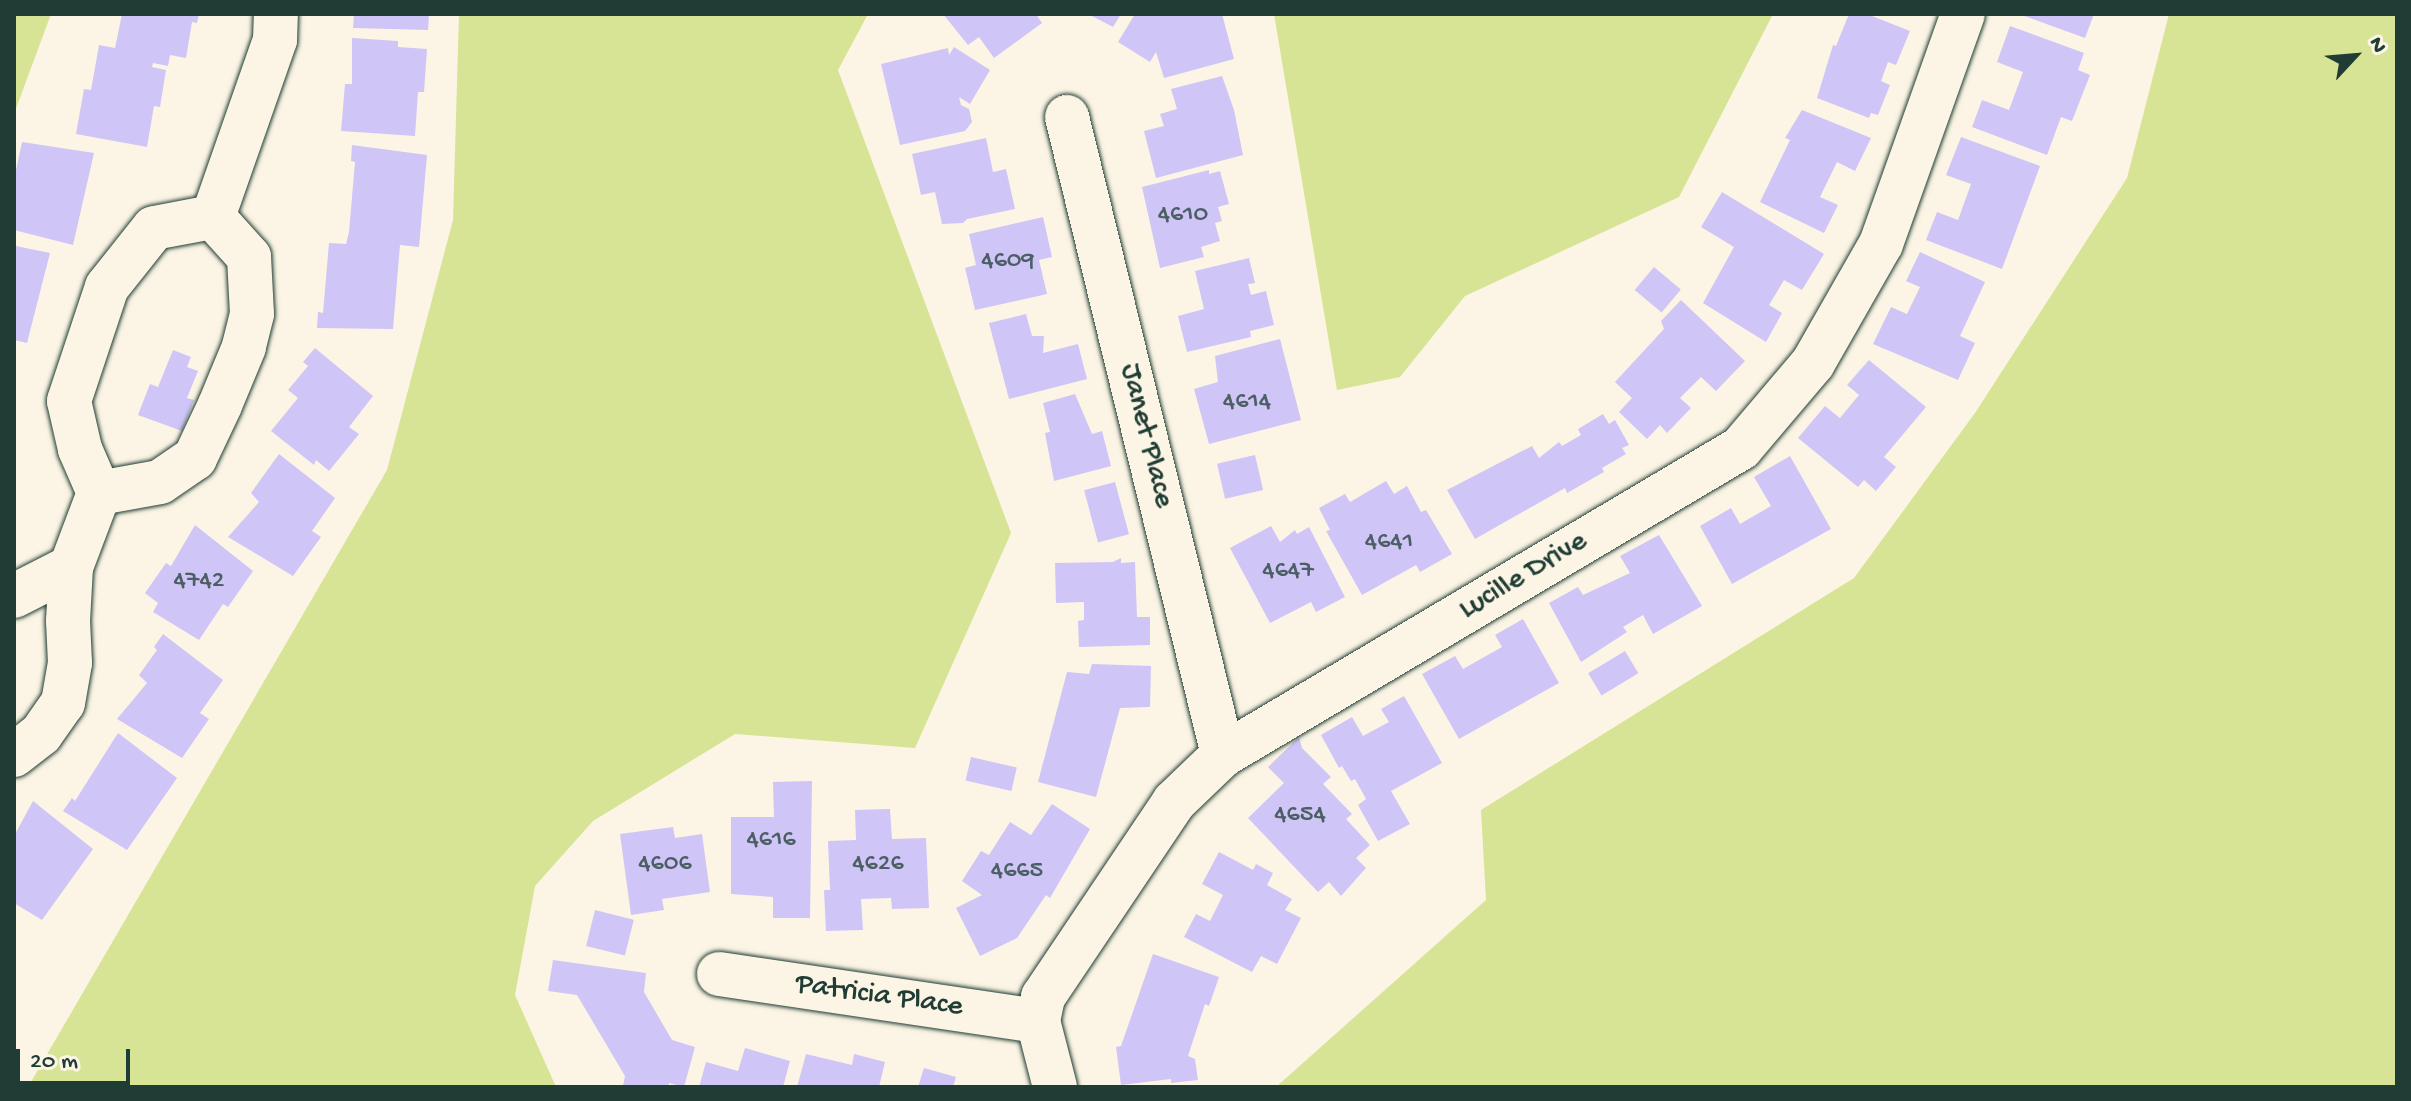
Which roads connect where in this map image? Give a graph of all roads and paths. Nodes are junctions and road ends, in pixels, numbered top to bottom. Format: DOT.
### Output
graph roads {
  1 [pos="276,14"];
  2 [pos="1963,14"];
  3 [pos="1067,117"];
  4 [pos="213,217"];
  5 [pos="99,493"];
  6 [pos="71,567"];
  7 [pos="14,596"];
  8 [pos="14,755"];
  9 [pos="1223,755"];
  10 [pos="719,974"];
  11 [pos="1038,1021"];
  12 [pos="1055,1087"];
  1 -- 4 [label="street"];
  2 -- 9 [label="street, Lucille Drive"];
  3 -- 9 [label="street, Janet Place"];
  4 -- 5 [label="street"];
  4 -- 5 [label="street"];
  5 -- 6 [label="street"];
  6 -- 7 [label="street"];
  6 -- 8 [label="street"];
  9 -- 11 [label="street, Lucille Drive"];
  10 -- 11 [label="street, Patricia Place"];
  11 -- 12 [label="street"];
}
